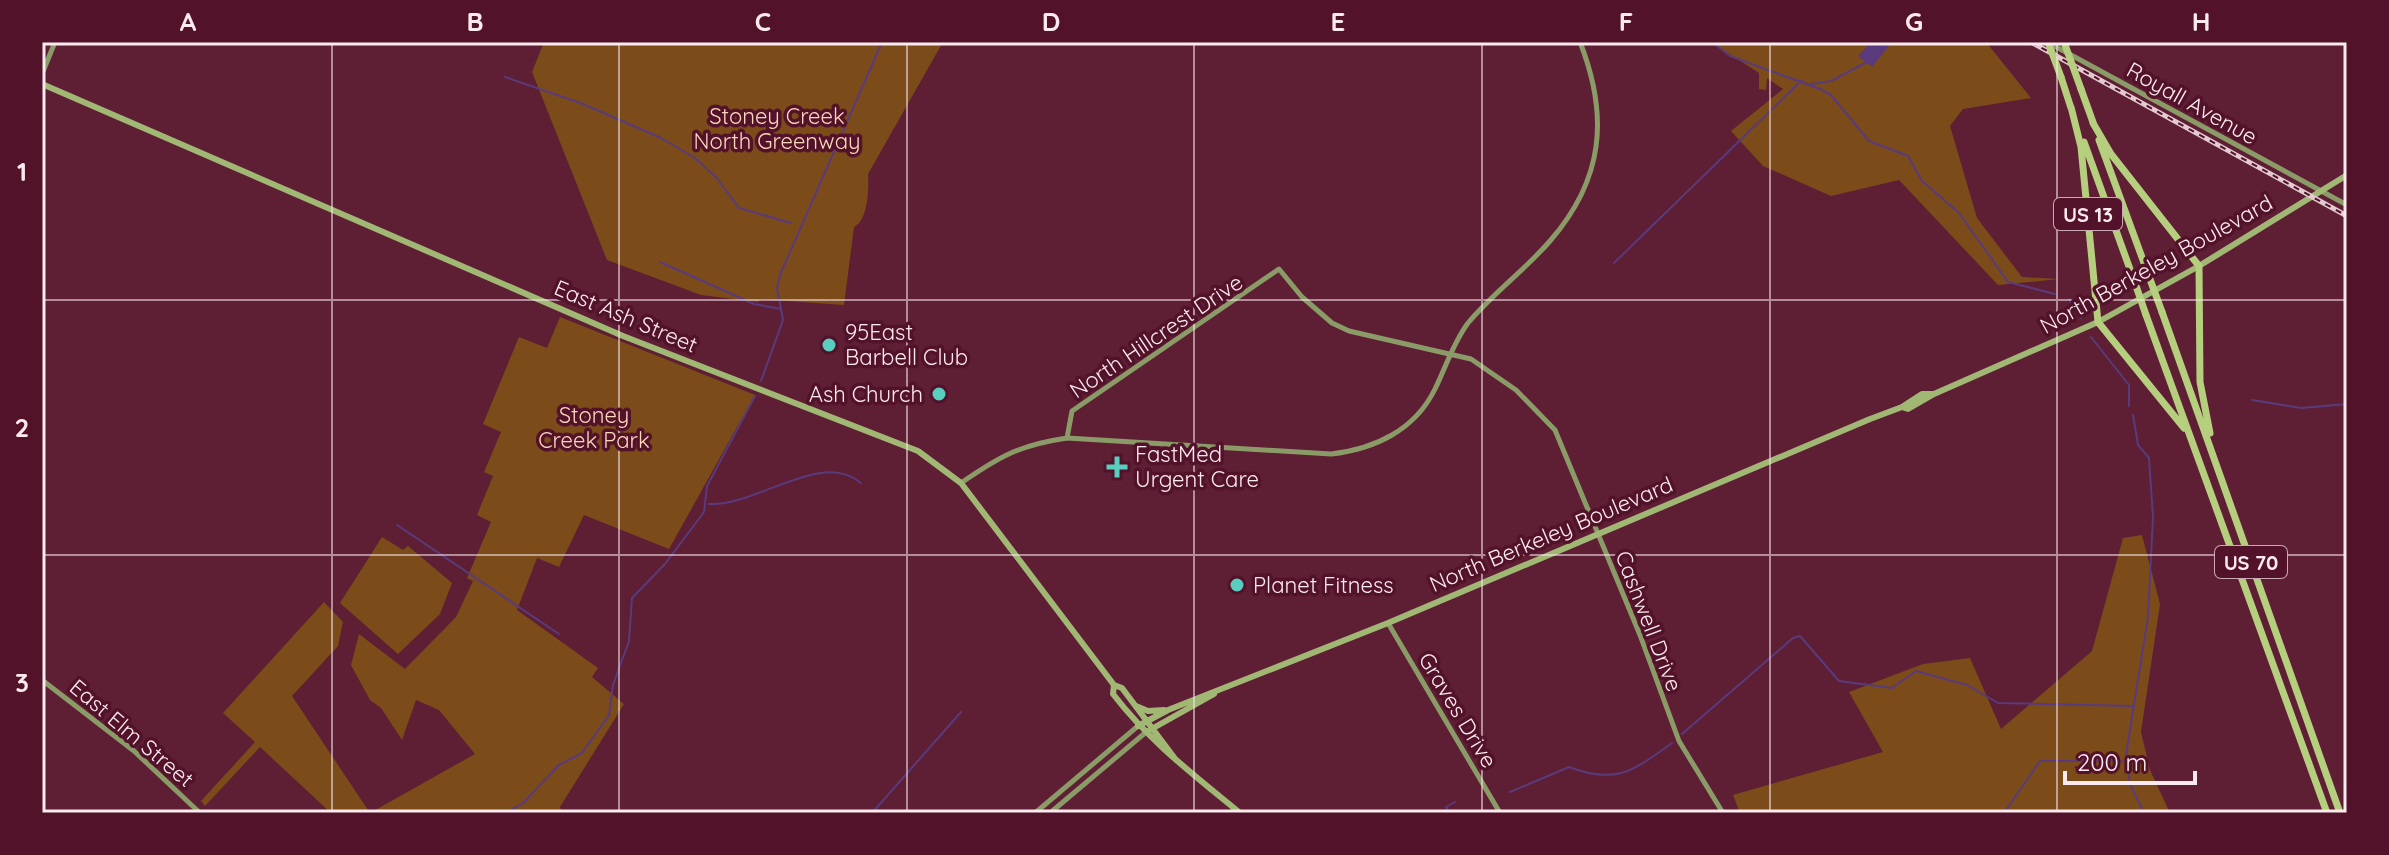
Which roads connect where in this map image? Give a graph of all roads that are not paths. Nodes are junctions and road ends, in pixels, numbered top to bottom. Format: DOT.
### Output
graph roads {
  1 [pos="55,42"];
  2 [pos="1580,42"];
  3 [pos="2048,42"];
  4 [pos="2064,42"];
  5 [pos="42,74"];
  6 [pos="42,84"];
  7 [pos="2071,107"];
  8 [pos="2093,123"];
  9 [pos="2347,175"];
  10 [pos="2321,191"];
  11 [pos="2347,205"];
  12 [pos="2199,266"];
  13 [pos="1279,269"];
  14 [pos="2098,322"];
  15 [pos="1451,353"];
  16 [pos="2189,433"];
  17 [pos="1067,438"];
  18 [pos="2219,471"];
  19 [pos="961,483"];
  20 [pos="1598,535"];
  21 [pos="1388,623"];
  22 [pos="42,680"];
  23 [pos="1114,685"];
  24 [pos="1214,694"];
  25 [pos="1133,704"];
  26 [pos="1168,710"];
  27 [pos="1145,721"];
  28 [pos="1138,726"];
  29 [pos="1148,731"];
  30 [pos="200,813"];
  31 [pos="1035,813"];
  32 [pos="1050,813"];
  33 [pos="1240,813"];
  34 [pos="1500,813"];
  35 [pos="1723,813"];
  36 [pos="2327,813"];
  37 [pos="2340,813"];
  1 -- 5 [label="street"];
  2 -- 15 [label="street"];
  3 -- 7 [label="highway, US 13, bridge"];
  3 -- 10 [label="street, Royall Avenue"];
  4 -- 8 [label="highway, US 13, bridge"];
  6 -- 19 [label="main road, East Ash Street"];
  7 -- 14 [label="highway, US 13"];
  7 -- 16 [label="highway, US 70, bridge"];
  8 -- 12 [label="highway, US 13"];
  8 -- 18 [label="highway, US 70, bridge"];
  9 -- 10 [label="main road, North Berkeley Boulevard"];
  10 -- 11 [label="street, Royall Avenue"];
  10 -- 12 [label="main road, North Berkeley Boulevard"];
  12 -- 14 [label="main road, North Berkeley Boulevard"];
  12 -- 18 [label="highway"];
  13 -- 15 [label="street, Cashwell Drive"];
  13 -- 17 [label="street, North Hillcrest Drive"];
  14 -- 16 [label="highway"];
  14 -- 20 [label="main road, North Berkeley Boulevard"];
  15 -- 17 [label="street"];
  15 -- 20 [label="street, Cashwell Drive"];
  16 -- 36 [label="highway, US 70"];
  17 -- 19 [label="street"];
  18 -- 37 [label="highway, US 70"];
  19 -- 23 [label="main road, East Ash Street"];
  20 -- 21 [label="main road, North Berkeley Boulevard"];
  20 -- 35 [label="street, Cashwell Drive"];
  21 -- 24 [label="main road, North Berkeley Boulevard"];
  21 -- 34 [label="street, Graves Drive"];
  22 -- 30 [label="street, East Elm Street"];
  23 -- 25 [label="main road, East Ash Street"];
  23 -- 28 [label="main road, East Ash Street"];
  24 -- 26 [label="main road, North Berkeley Boulevard"];
  24 -- 29 [label="main road, North Berkeley Boulevard"];
  25 -- 26 [label="main road"];
  25 -- 27 [label="main road, East Ash Street"];
  26 -- 27 [label="main road, North Berkeley Boulevard"];
  27 -- 28 [label="main road, North Berkeley Boulevard"];
  27 -- 29 [label="main road, East Ash Street"];
  28 -- 29 [label="main road, East Ash Street"];
  28 -- 31 [label="street"];
  29 -- 32 [label="street"];
  29 -- 33 [label="main road, East Ash Street"];
}
